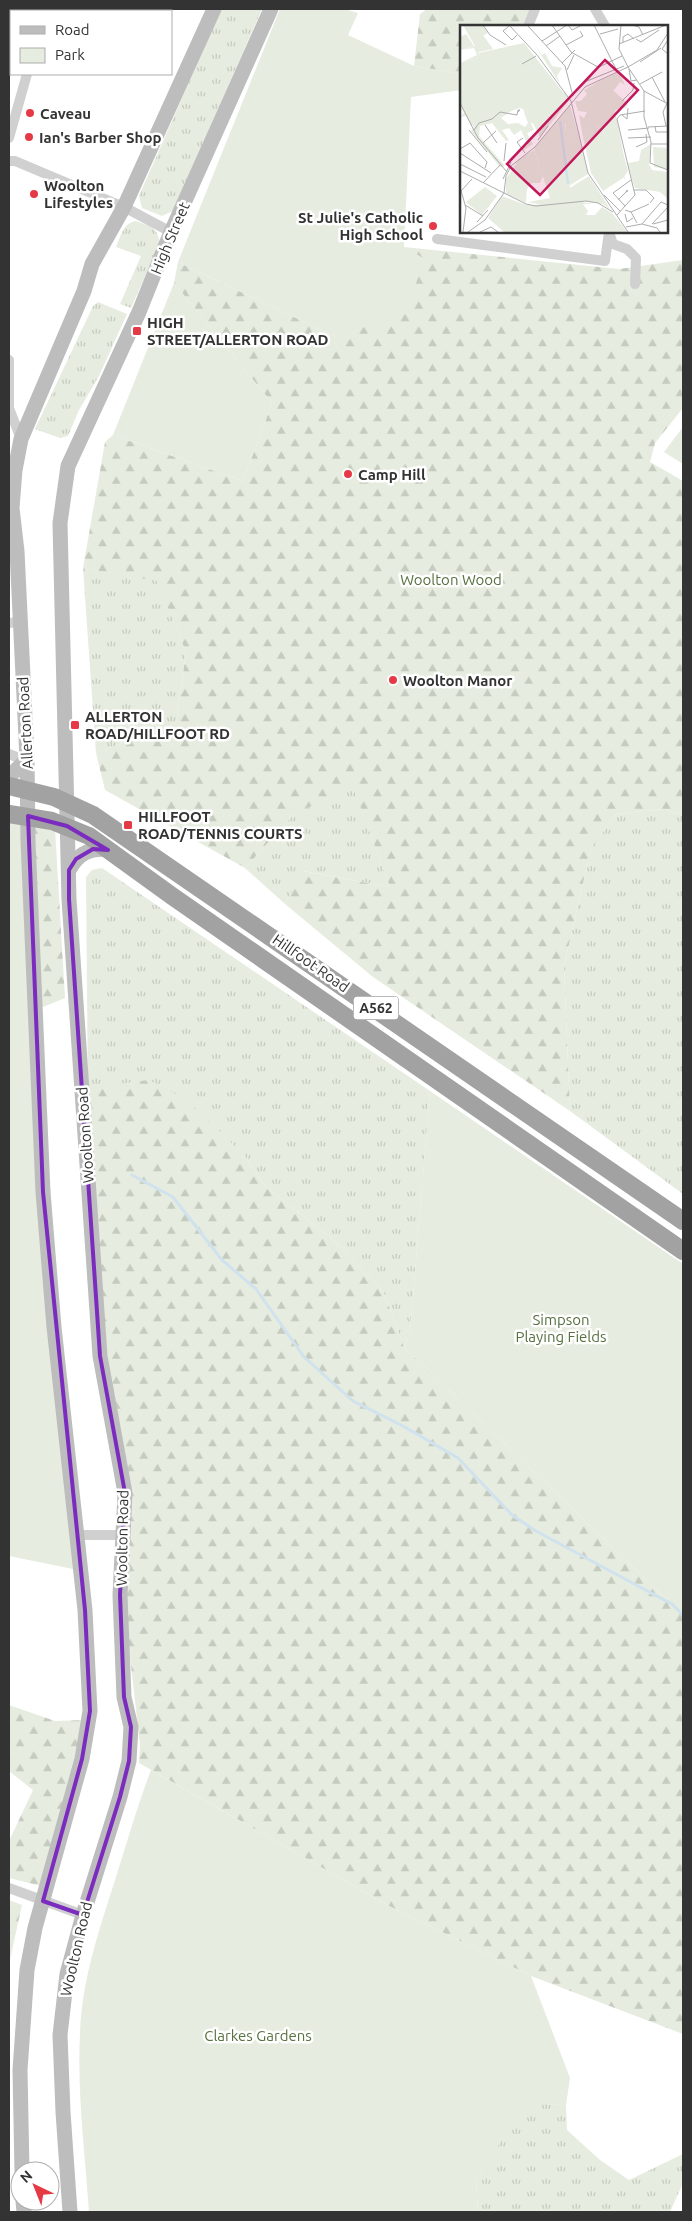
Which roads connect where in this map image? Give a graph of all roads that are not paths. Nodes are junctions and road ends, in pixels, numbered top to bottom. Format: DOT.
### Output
graph roads {
  1 [pos="214,9"];
  2 [pos="271,9"];
  3 [pos="535,9"];
  4 [pos="595,9"];
  5 [pos="528,25"];
  6 [pos="604,25"];
  7 [pos="27,75"];
  8 [pos="13,104"];
  9 [pos="9,138"];
  10 [pos="9,161"];
  11 [pos="124,207"];
  12 [pos="171,232"];
  13 [pos="609,232"];
  14 [pos="437,239"];
  15 [pos="635,284"];
  16 [pos="9,360"];
  17 [pos="21,438"];
  18 [pos="14,623"];
  19 [pos="9,754"];
  20 [pos="27,759"];
  21 [pos="9,776"];
  22 [pos="9,786"];
  23 [pos="28,790"];
  24 [pos="65,801"];
  25 [pos="9,814"];
  26 [pos="28,816"];
  27 [pos="67,826"];
  28 [pos="108,850"];
  29 [pos="68,870"];
  30 [pos="683,1222"];
  31 [pos="683,1251"];
  32 [pos="76,1535"];
  33 [pos="123,1535"];
  34 [pos="9,1888"];
  35 [pos="43,1901"];
  36 [pos="83,1915"];
  37 [pos="15,2054"];
  38 [pos="22,2161"];
  39 [pos="70,2212"];
  1 -- 11 [label="main road"];
  2 -- 12 [label="main road, High Street"];
  3 -- 5 [label="street"];
  4 -- 6 [label="street"];
  7 -- 8 [label="street"];
  8 -- 9 [label="street"];
  10 -- 11 [label="street"];
  11 -- 12 [label="street"];
  11 -- 17 [label="main road"];
  12 -- 24 [label="main road, High Street"];
  13 -- 14 [label="street"];
  13 -- 15 [label="street"];
  16 -- 17 [label="street"];
  17 -- 18 [label="main road, Allerton Road"];
  18 -- 20 [label="main road, Allerton Road"];
  19 -- 20 [label="street"];
  20 -- 21 [label="main road"];
  20 -- 23 [label="main road, Allerton Road"];
  22 -- 23 [label="highway, A562"];
  23 -- 24 [label="highway, Hillfoot Road / A562"];
  23 -- 26 [label="main road, Allerton Road"];
  24 -- 27 [label="main road, Woolton Road"];
  24 -- 30 [label="highway, Hillfoot Road / A562"];
  25 -- 26 [label="highway, A562"];
  26 -- 27 [label="highway, A562"];
  26 -- 32 [label="main road"];
  27 -- 28 [label="highway, Hillfoot Road / A562"];
  27 -- 29 [label="main road, Woolton Road"];
  28 -- 29 [label="main road"];
  28 -- 31 [label="highway, Hillfoot Road / A562"];
  29 -- 33 [label="main road, Woolton Road"];
  32 -- 33 [label="street"];
  32 -- 35 [label="main road"];
  33 -- 36 [label="main road, Woolton Road"];
  34 -- 35 [label="street"];
  35 -- 36 [label="street"];
  35 -- 37 [label="main road"];
  36 -- 39 [label="main road, Woolton Road"];
  37 -- 38 [label="main road"];
}
